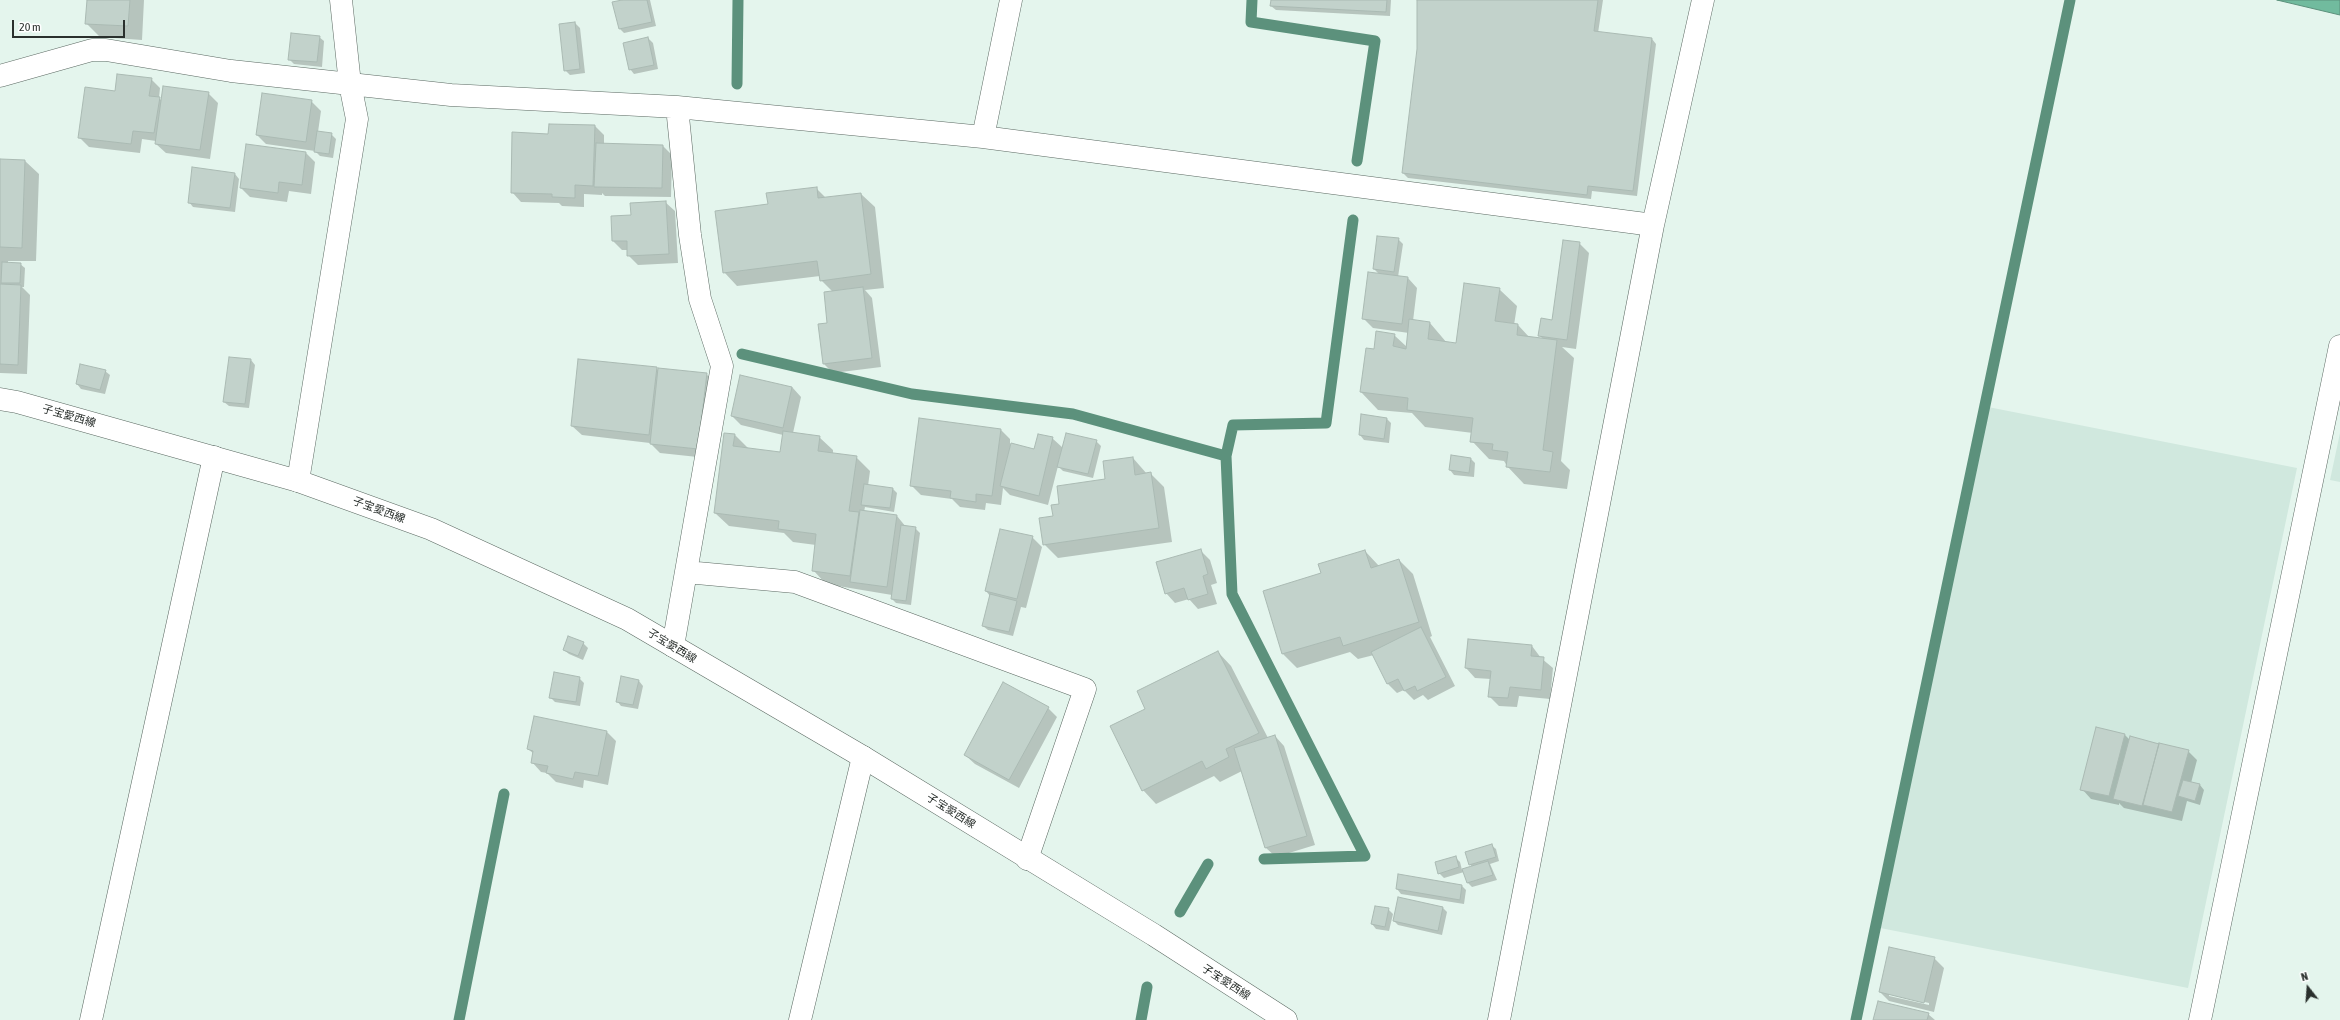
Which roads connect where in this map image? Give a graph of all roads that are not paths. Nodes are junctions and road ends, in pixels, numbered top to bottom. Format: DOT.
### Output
graph roads {
  1 [pos="341,0"];
  2 [pos="1011,0"];
  3 [pos="1703,0"];
  4 [pos="0,76"];
  5 [pos="350,84"];
  6 [pos="677,107"];
  7 [pos="983,137"];
  8 [pos="1653,225"];
  9 [pos="2340,346"];
  10 [pos="0,399"];
  11 [pos="214,458"];
  12 [pos="298,481"];
  13 [pos="686,572"];
  14 [pos="673,646"];
  15 [pos="863,757"];
  16 [pos="1027,858"];
  17 [pos="91,1020"];
  18 [pos="800,1020"];
  19 [pos="1286,1020"];
  20 [pos="1499,1020"];
  21 [pos="2200,1020"];
  1 -- 5 [label="street"];
  2 -- 7 [label="street"];
  3 -- 8 [label="street"];
  4 -- 5 [label="street"];
  5 -- 6 [label="street"];
  5 -- 12 [label="street"];
  6 -- 7 [label="street"];
  6 -- 13 [label="street"];
  7 -- 8 [label="street"];
  8 -- 20 [label="street"];
  9 -- 21 [label="street"];
  10 -- 11 [label="street, 子宝愛西線"];
  11 -- 12 [label="street, 子宝愛西線"];
  11 -- 17 [label="street"];
  12 -- 14 [label="street, 子宝愛西線"];
  13 -- 14 [label="street"];
  13 -- 16 [label="street"];
  14 -- 15 [label="street, 子宝愛西線"];
  15 -- 16 [label="street, 子宝愛西線"];
  15 -- 18 [label="street"];
  16 -- 19 [label="street, 子宝愛西線"];
}
